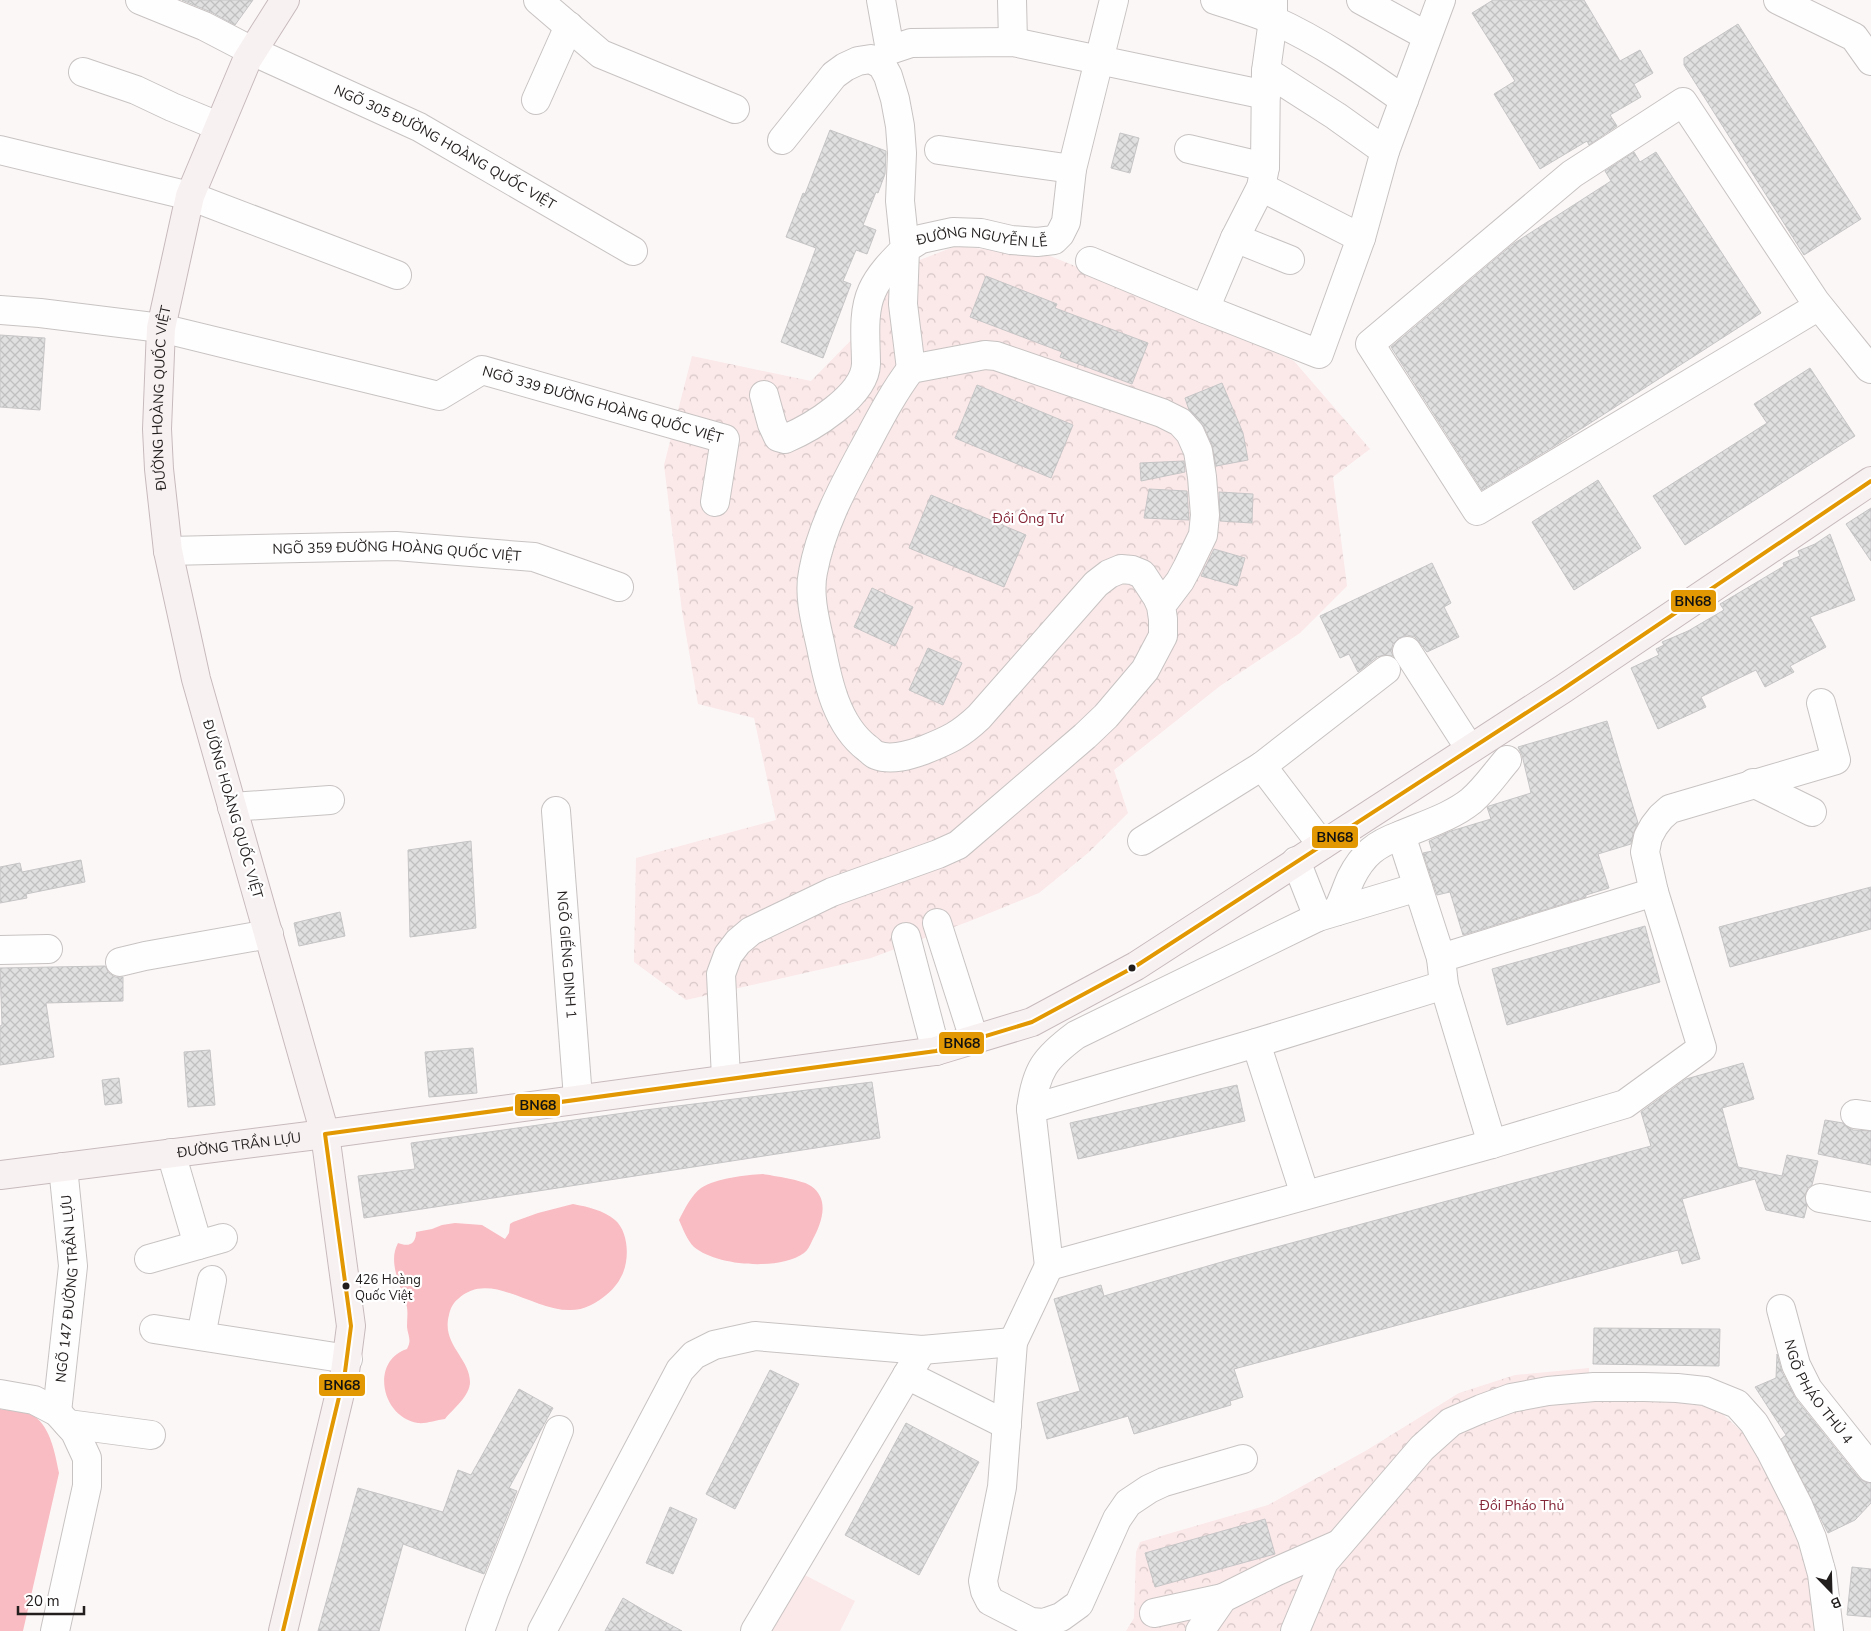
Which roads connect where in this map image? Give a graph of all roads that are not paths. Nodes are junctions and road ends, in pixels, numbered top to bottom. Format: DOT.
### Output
graph roads {
  1 [pos="140,0"];
  2 [pos="285,0"];
  3 [pos="538,0"];
  4 [pos="881,0"];
  5 [pos="1012,0"];
  6 [pos="1114,0"];
  7 [pos="1215,0"];
  8 [pos="1361,0"];
  9 [pos="1441,0"];
  10 [pos="1778,0"];
  11 [pos="1273,10"];
  12 [pos="568,26"];
  13 [pos="1428,36"];
  14 [pos="1014,42"];
  15 [pos="252,51"];
  16 [pos="1099,60"];
  17 [pos="1871,61"];
  18 [pos="83,72"];
  19 [pos="1266,83"];
  20 [pos="536,100"];
  21 [pos="1404,100"];
  22 [pos="735,109"];
  23 [pos="218,126"];
  24 [pos="782,140"];
  25 [pos="1188,149"];
  26 [pos="0,150"];
  27 [pos="939,150"];
  28 [pos="1385,151"];
  29 [pos="1072,169"];
  30 [pos="1263,177"];
  31 [pos="190,196"];
  32 [pos="1235,238"];
  33 [pos="1360,238"];
  34 [pos="905,249"];
  35 [pos="633,251"];
  36 [pos="1290,260"];
  37 [pos="1090,261"];
  38 [pos="397,275"];
  39 [pos="1819,306"];
  40 [pos="1205,309"];
  41 [pos="0,310"];
  42 [pos="160,328"];
  43 [pos="911,369"];
  44 [pos="1871,369"];
  45 [pos="764,395"];
  46 [pos="1871,481"];
  47 [pos="715,502"];
  48 [pos="168,551"];
  49 [pos="619,587"];
  50 [pos="1161,606"];
  51 [pos="1406,651"];
  52 [pos="1386,670"];
  53 [pos="1821,703"];
  54 [pos="1470,749"];
  55 [pos="1508,760"];
  56 [pos="1262,766"];
  57 [pos="1753,783"];
  58 [pos="330,800"];
  59 [pos="232,807"];
  60 [pos="556,811"];
  61 [pos="1812,812"];
  62 [pos="1400,835"];
  63 [pos="1142,841"];
  64 [pos="1322,845"];
  65 [pos="1296,861"];
  66 [pos="1418,887"];
  67 [pos="1654,892"];
  68 [pos="1327,914"];
  69 [pos="937,923"];
  70 [pos="270,934"];
  71 [pos="906,937"];
  72 [pos="48,949"];
  73 [pos="0,950"];
  74 [pos="1441,958"];
  75 [pos="120,962"];
  76 [pos="1444,985"];
  77 [pos="974,1039"];
  78 [pos="1256,1043"];
  79 [pos="936,1051"];
  80 [pos="726,1078"];
  81 [pos="578,1098"];
  82 [pos="1031,1109"];
  83 [pos="325,1134"];
  84 [pos="1492,1144"];
  85 [pos="171,1153"];
  86 [pos="64,1167"];
  87 [pos="0,1175"];
  88 [pos="1305,1195"];
  89 [pos="1820,1198"];
  90 [pos="1871,1207"];
  91 [pos="149,1260"];
  92 [pos="1049,1266"];
  93 [pos="212,1280"];
  94 [pos="1781,1309"];
  95 [pos="154,1329"];
  96 [pos="201,1336"];
  97 [pos="1013,1342"];
  98 [pos="922,1350"];
  99 [pos="348,1359"];
  100 [pos="907,1375"];
  101 [pos="0,1394"];
  102 [pos="63,1418"];
  103 [pos="1007,1425"];
  104 [pos="558,1430"];
  105 [pos="151,1435"];
  106 [pos="1243,1459"];
  107 [pos="1871,1468"];
  108 [pos="1339,1544"];
  109 [pos="1223,1598"];
  110 [pos="1154,1613"];
  111 [pos="55,1631"];
  112 [pos="283,1631"];
  113 [pos="480,1631"];
  114 [pos="542,1631"];
  115 [pos="755,1631"];
  116 [pos="1200,1631"];
  117 [pos="1295,1631"];
  118 [pos="1829,1631"];
  1 -- 15 [label="street, NGÕ 305 ĐƯỜNG HOÀNG QUỐC VIỆT"];
  2 -- 15 [label="main road, ĐƯỜNG HOÀNG QUỐC VIỆT"];
  3 -- 12 [label="street"];
  4 -- 14 [label="street"];
  5 -- 14 [label="street"];
  6 -- 16 [label="street, ĐƯỜNG NGUYỄN LỄ"];
  7 -- 11 [label="street"];
  8 -- 13 [label="street"];
  9 -- 13 [label="street"];
  10 -- 17 [label="street"];
  11 -- 19 [label="street"];
  11 -- 21 [label="street"];
  12 -- 20 [label="street"];
  12 -- 22 [label="street"];
  13 -- 21 [label="street"];
  14 -- 16 [label="street"];
  15 -- 23 [label="main road, ĐƯỜNG HOÀNG QUỐC VIỆT"];
  15 -- 35 [label="street, NGÕ 305 ĐƯỜNG HOÀNG QUỐC VIỆT"];
  16 -- 19 [label="street"];
  16 -- 29 [label="street, ĐƯỜNG NGUYỄN LỄ"];
  18 -- 23 [label="street"];
  19 -- 28 [label="street"];
  19 -- 30 [label="street"];
  21 -- 28 [label="street"];
  23 -- 31 [label="main road, ĐƯỜNG HOÀNG QUỐC VIỆT"];
  24 -- 34 [label="street"];
  25 -- 30 [label="street"];
  26 -- 31 [label="street"];
  27 -- 29 [label="street"];
  28 -- 33 [label="street"];
  29 -- 34 [label="street, ĐƯỜNG NGUYỄN LỄ"];
  30 -- 32 [label="street"];
  30 -- 33 [label="street"];
  31 -- 38 [label="street"];
  31 -- 42 [label="main road, ĐƯỜNG HOÀNG QUỐC VIỆT"];
  32 -- 36 [label="street"];
  32 -- 40 [label="street"];
  33 -- 40 [label="street"];
  34 -- 43 [label="street, ĐƯỜNG NGUYỄN LỄ"];
  34 -- 45 [label="street"];
  37 -- 40 [label="street"];
  39 -- 39 [label="street"];
  39 -- 44 [label="street"];
  41 -- 42 [label="street"];
  42 -- 47 [label="street, NGÕ 339 ĐƯỜNG HOÀNG QUỐC VIỆT"];
  42 -- 48 [label="main road, ĐƯỜNG HOÀNG QUỐC VIỆT"];
  43 -- 50 [label="street"];
  43 -- 50 [label="street"];
  46 -- 54 [label="main road, ĐƯỜNG TRẦN LỰU"];
  48 -- 49 [label="street, NGÕ 359 ĐƯỜNG HOÀNG QUỐC VIỆT"];
  48 -- 59 [label="main road, ĐƯỜNG HOÀNG QUỐC VIỆT"];
  50 -- 80 [label="street"];
  51 -- 54 [label="street"];
  52 -- 56 [label="street"];
  53 -- 57 [label="street"];
  54 -- 64 [label="main road, ĐƯỜNG TRẦN LỰU"];
  55 -- 62 [label="street"];
  56 -- 63 [label="street"];
  56 -- 64 [label="street"];
  57 -- 61 [label="street"];
  57 -- 67 [label="street"];
  58 -- 59 [label="street"];
  59 -- 70 [label="main road, ĐƯỜNG HOÀNG QUỐC VIỆT"];
  60 -- 81 [label="street, NGÕ GIẾNG DINH 1"];
  62 -- 66 [label="street"];
  62 -- 68 [label="street"];
  64 -- 65 [label="main road, ĐƯỜNG TRẦN LỰU"];
  65 -- 68 [label="street"];
  65 -- 77 [label="main road, ĐƯỜNG TRẦN LỰU"];
  66 -- 68 [label="street"];
  66 -- 74 [label="street"];
  67 -- 74 [label="street"];
  67 -- 84 [label="street"];
  68 -- 82 [label="street"];
  69 -- 77 [label="street"];
  70 -- 75 [label="street"];
  70 -- 83 [label="main road, ĐƯỜNG HOÀNG QUỐC VIỆT"];
  71 -- 79 [label="street"];
  72 -- 73 [label="street"];
  74 -- 76 [label="street"];
  76 -- 78 [label="street"];
  76 -- 84 [label="street"];
  77 -- 79 [label="main road, ĐƯỜNG TRẦN LỰU"];
  78 -- 82 [label="street"];
  78 -- 88 [label="street"];
  79 -- 80 [label="main road, ĐƯỜNG TRẦN LỰU"];
  80 -- 81 [label="main road, ĐƯỜNG TRẦN LỰU"];
  81 -- 83 [label="main road, ĐƯỜNG TRẦN LỰU"];
  82 -- 92 [label="street"];
  83 -- 85 [label="main road, ĐƯỜNG TRẦN LỰU"];
  83 -- 99 [label="main road, ĐƯỜNG HOÀNG QUỐC VIỆT"];
  84 -- 88 [label="street"];
  85 -- 86 [label="main road, ĐƯỜNG TRẦN LỰU"];
  85 -- 91 [label="street"];
  86 -- 87 [label="main road, ĐƯỜNG TRẦN LỰU"];
  86 -- 102 [label="street, NGÕ 147 ĐƯỜNG TRẦN LỰU"];
  88 -- 92 [label="street"];
  89 -- 90 [label="street"];
  92 -- 97 [label="street"];
  93 -- 96 [label="street"];
  94 -- 107 [label="street, NGÕ PHÁO THỦ 4"];
  95 -- 96 [label="street"];
  96 -- 99 [label="street"];
  97 -- 98 [label="street"];
  97 -- 103 [label="street"];
  98 -- 100 [label="street"];
  98 -- 114 [label="street"];
  99 -- 112 [label="main road, ĐƯỜNG HOÀNG QUỐC VIỆT"];
  100 -- 103 [label="street"];
  100 -- 115 [label="street"];
  101 -- 102 [label="street"];
  102 -- 105 [label="street"];
  102 -- 111 [label="street"];
  103 -- 106 [label="street"];
  104 -- 113 [label="street"];
  108 -- 109 [label="street"];
  108 -- 117 [label="street"];
  108 -- 118 [label="street"];
  109 -- 110 [label="street"];
  109 -- 116 [label="street"];
}
